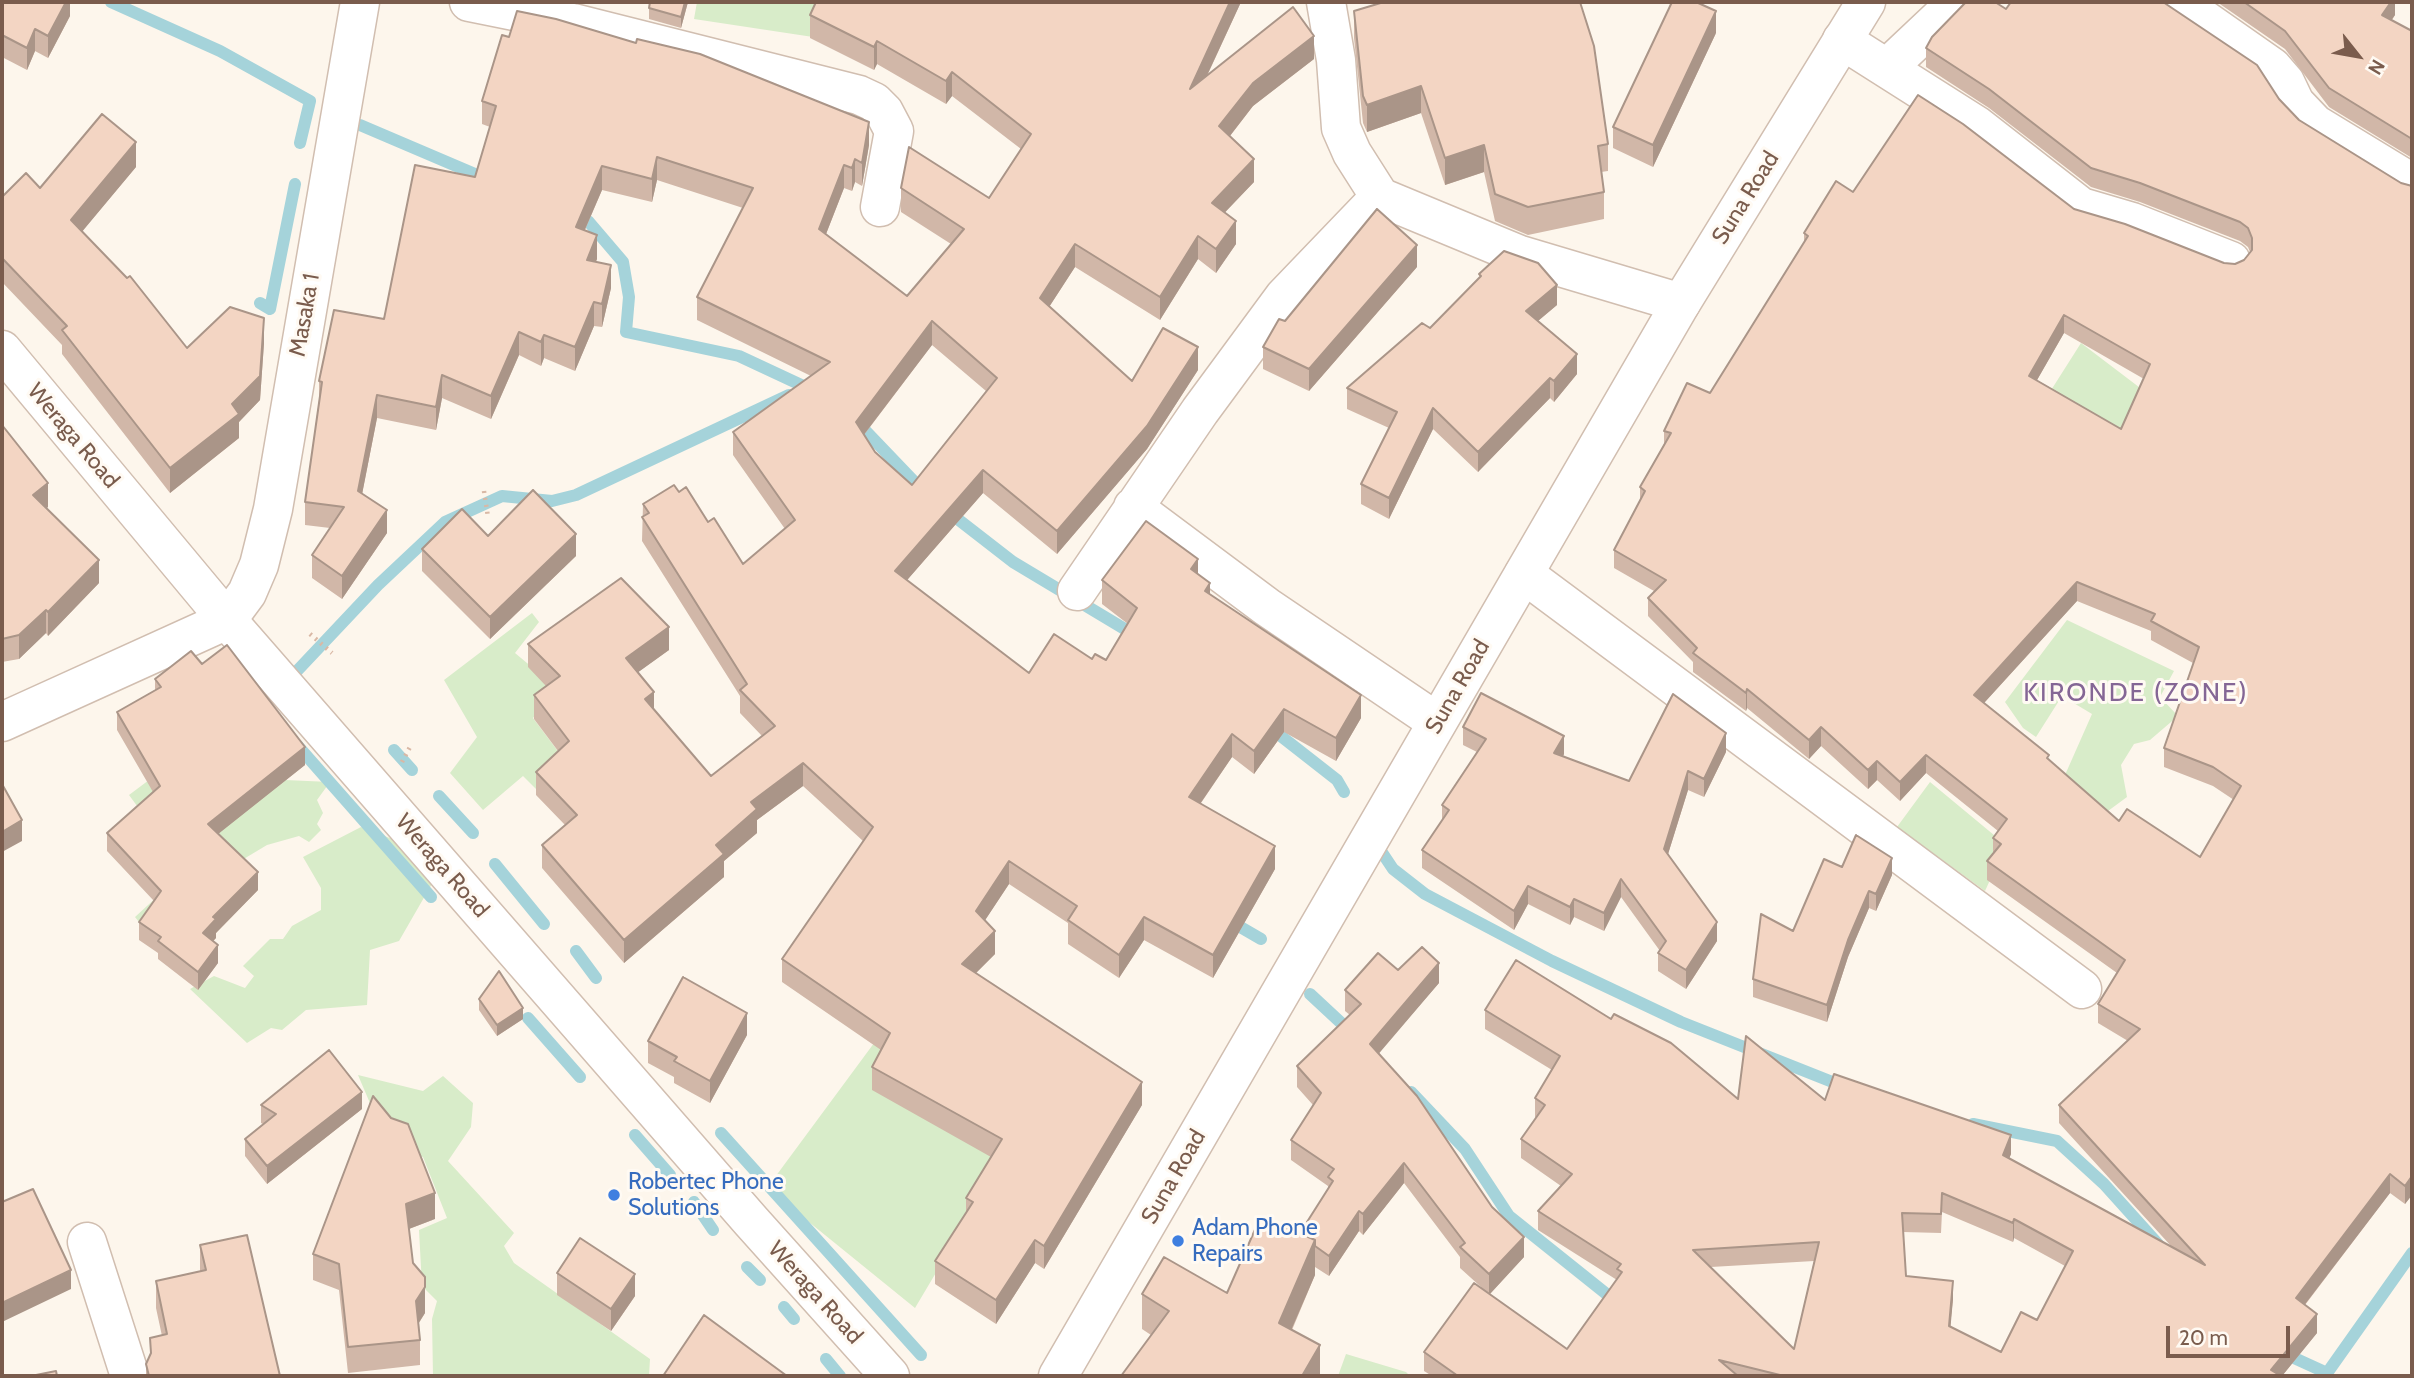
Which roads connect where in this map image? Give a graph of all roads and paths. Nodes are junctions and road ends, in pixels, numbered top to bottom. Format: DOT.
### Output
graph roads {
  1 [pos="360,2"];
  2 [pos="469,2"];
  3 [pos="1325,2"];
  4 [pos="1866,2"];
  5 [pos="1958,2"];
  6 [pos="2172,2"];
  7 [pos="1842,40"];
  8 [pos="1887,68"];
  9 [pos="2412,183"];
  10 [pos="1380,197"];
  11 [pos="880,207"];
  12 [pos="2231,261"];
  13 [pos="1681,303"];
  14 [pos="2,350"];
  15 [pos="484,491"];
  16 [pos="1133,507"];
  17 [pos="488,517"];
  18 [pos="1524,573"];
  19 [pos="1077,591"];
  20 [pos="227,620"];
  21 [pos="310,634"];
  22 [pos="332,653"];
  23 [pos="2,722"];
  24 [pos="1437,722"];
  25 [pos="410,747"];
  26 [pos="399,766"];
  27 [pos="2082,989"];
  28 [pos="87,1242"];
  29 [pos="130,1376"];
  30 [pos="890,1376"];
  31 [pos="1058,1376"];
  1 -- 20 [label="street, Masaka 1"];
  2 -- 11 [label="street"];
  3 -- 10 [label="street"];
  4 -- 7 [label="street, Suna Road"];
  5 -- 8 [label="street"];
  6 -- 9 [label="street"];
  7 -- 8 [label="street"];
  7 -- 13 [label="street, Suna Road"];
  8 -- 12 [label="street"];
  10 -- 13 [label="street"];
  10 -- 16 [label="street"];
  13 -- 18 [label="street, Suna Road"];
  14 -- 20 [label="street, Weraga Road"];
  15 -- 17 [label="path"];
  16 -- 19 [label="street"];
  16 -- 24 [label="street"];
  18 -- 24 [label="street, Suna Road"];
  18 -- 27 [label="street"];
  20 -- 23 [label="street"];
  20 -- 30 [label="street, Weraga Road"];
  21 -- 22 [label="path"];
  24 -- 31 [label="street, Suna Road"];
  25 -- 26 [label="path"];
  28 -- 29 [label="street"];
}
